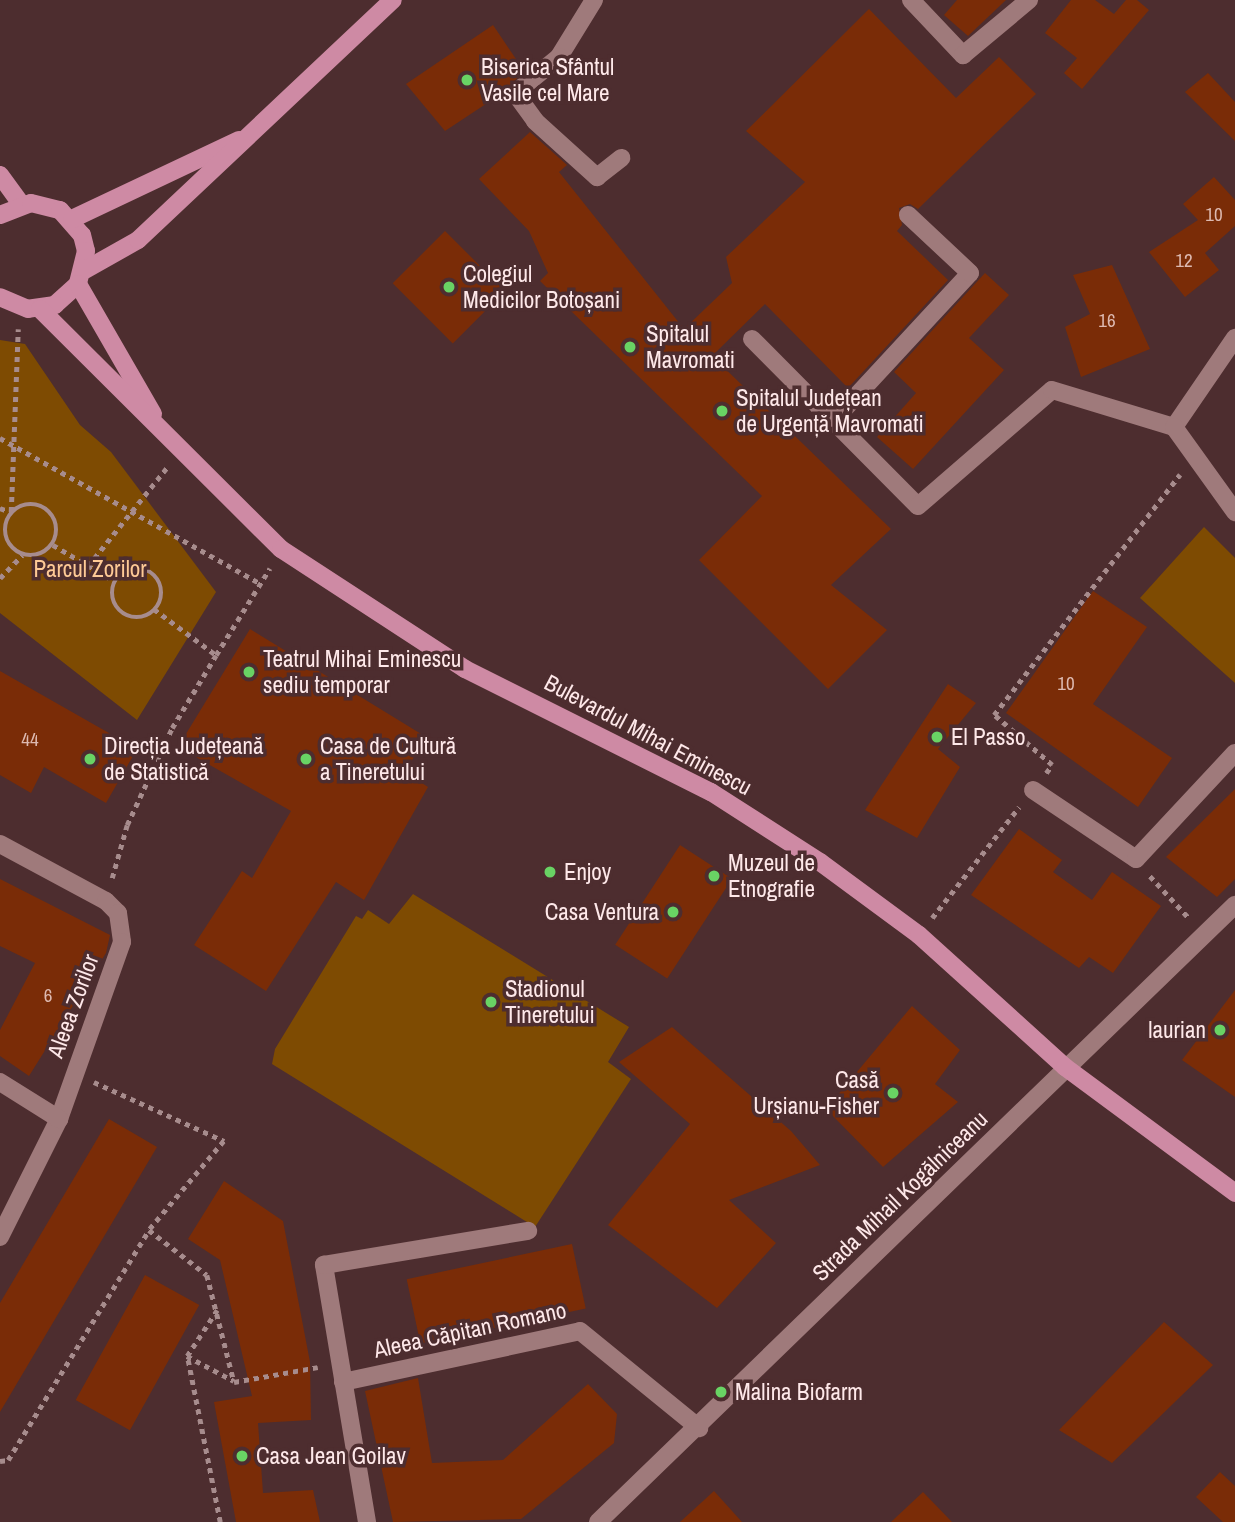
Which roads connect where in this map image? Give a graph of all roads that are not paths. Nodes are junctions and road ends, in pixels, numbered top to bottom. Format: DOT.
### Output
graph roads {
  1 [pos="393,0"];
  2 [pos="594,0"];
  3 [pos="911,0"];
  4 [pos="1028,0"];
  5 [pos="255,133"];
  6 [pos="621,158"];
  7 [pos="0,175"];
  8 [pos="21,204"];
  9 [pos="0,215"];
  10 [pos="908,215"];
  11 [pos="72,219"];
  12 [pos="82,277"];
  13 [pos="8,302"];
  14 [pos="40,309"];
  15 [pos="1235,338"];
  16 [pos="752,339"];
  17 [pos="834,421"];
  18 [pos="1174,427"];
  19 [pos="166,435"];
  20 [pos="1235,512"];
  21 [pos="1235,753"];
  22 [pos="1033,790"];
  23 [pos="0,845"];
  24 [pos="1235,905"];
  25 [pos="1065,1068"];
  26 [pos="0,1082"];
  27 [pos="59,1119"];
  28 [pos="1235,1193"];
  29 [pos="528,1231"];
  30 [pos="0,1237"];
  31 [pos="342,1373"];
  32 [pos="699,1428"];
  33 [pos="367,1522"];
  34 [pos="598,1522"];
  1 -- 5 [label="main road"];
  2 -- 6 [label="street"];
  3 -- 4 [label="street"];
  5 -- 11 [label="main road"];
  5 -- 12 [label="main road"];
  7 -- 8 [label="main road"];
  8 -- 9 [label="main road"];
  8 -- 11 [label="main road"];
  10 -- 17 [label="street"];
  11 -- 12 [label="main road"];
  12 -- 14 [label="main road"];
  12 -- 19 [label="main road, Bulevardul Mihai Eminescu"];
  13 -- 14 [label="main road"];
  14 -- 19 [label="main road, Bulevardul Mihai Eminescu"];
  15 -- 18 [label="street"];
  16 -- 17 [label="street"];
  17 -- 18 [label="street"];
  18 -- 20 [label="street"];
  19 -- 25 [label="main road, Bulevardul Mihai Eminescu"];
  21 -- 22 [label="street"];
  23 -- 27 [label="street, Aleea Zorilor"];
  24 -- 25 [label="street, Strada Mihail Kogălniceanu"];
  25 -- 28 [label="main road, Bulevardul Mihai Eminescu"];
  25 -- 32 [label="street, Strada Mihail Kogălniceanu"];
  26 -- 27 [label="street"];
  27 -- 30 [label="street, Aleea Zorilor"];
  29 -- 31 [label="street"];
  31 -- 32 [label="street, Aleea Căpitan Romano"];
  31 -- 33 [label="street"];
  32 -- 34 [label="street, Strada Mihail Kogălniceanu"];
}
